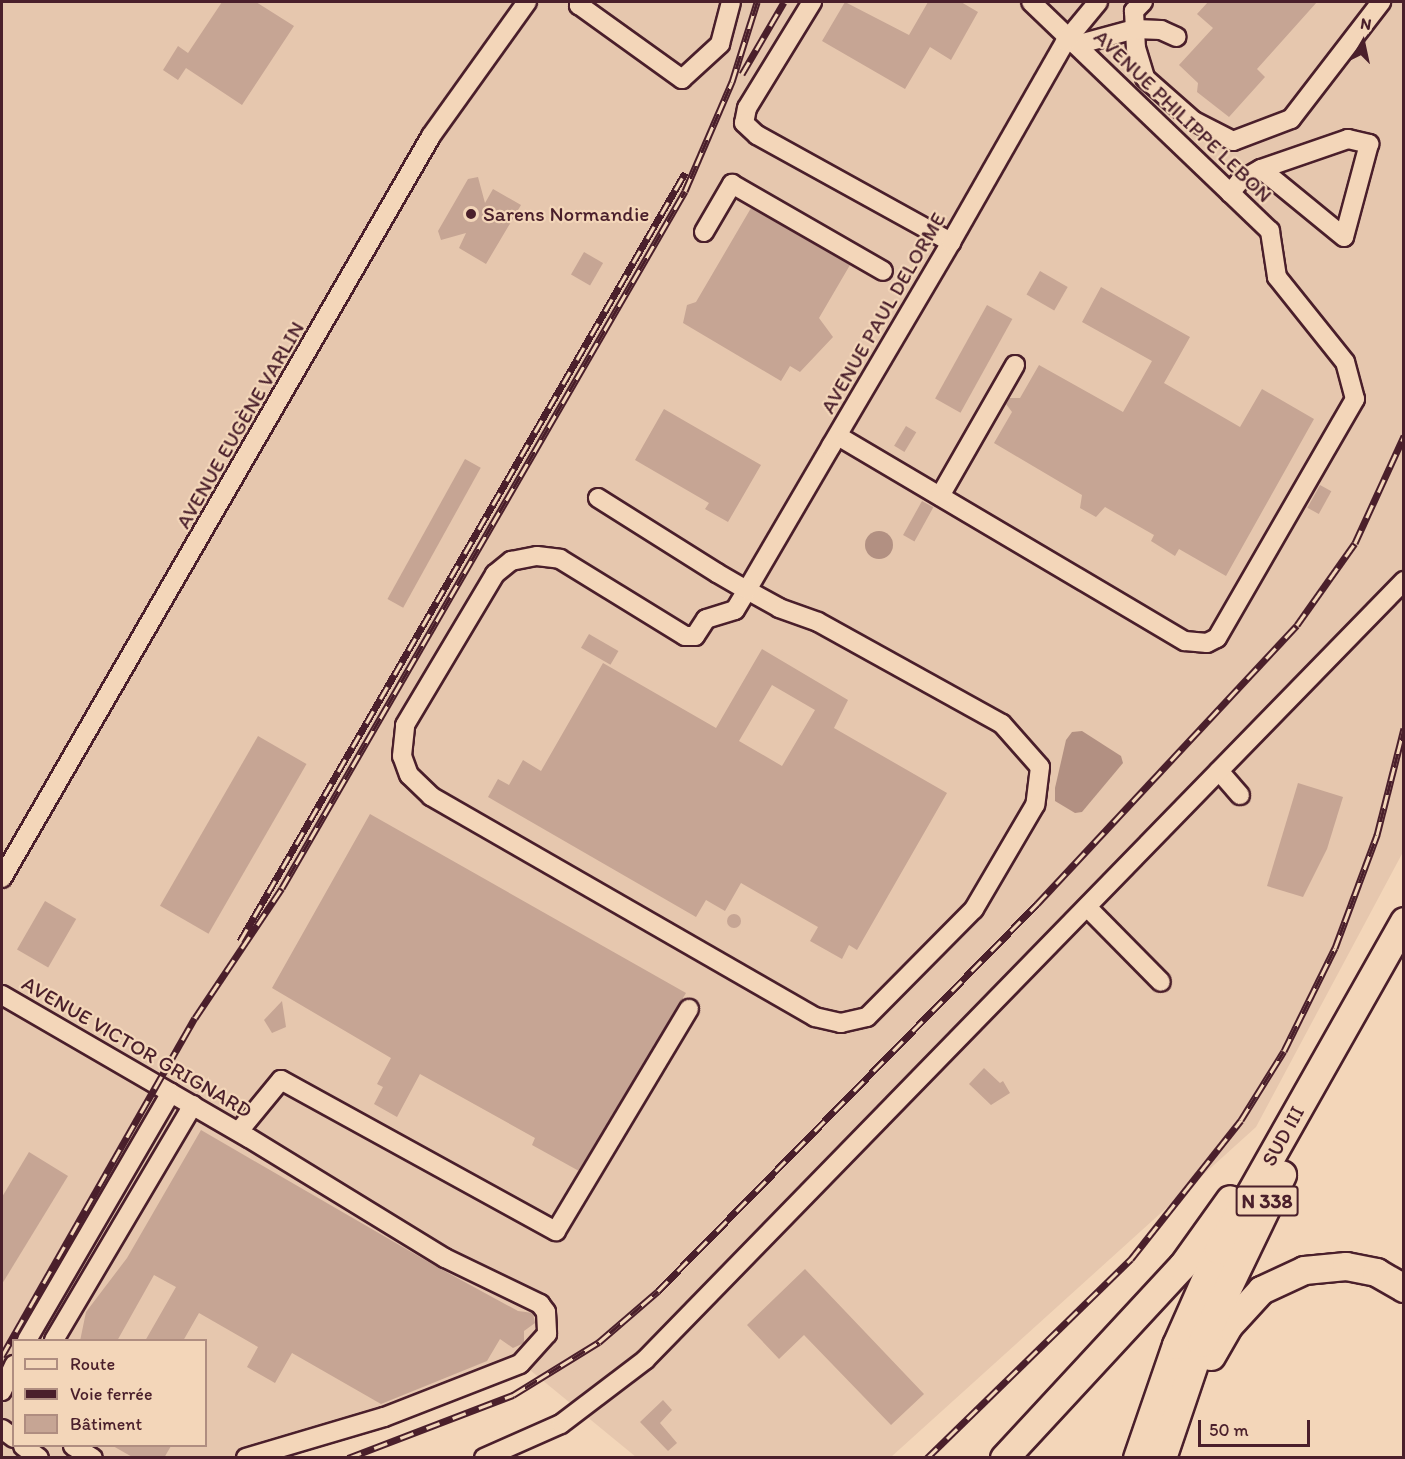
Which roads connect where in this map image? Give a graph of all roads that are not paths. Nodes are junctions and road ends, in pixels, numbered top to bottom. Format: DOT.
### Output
graph roads {
  1 [pos="527,2"];
  2 [pos="582,2"];
  3 [pos="731,2"];
  4 [pos="812,2"];
  5 [pos="1031,2"];
  6 [pos="1098,2"];
  7 [pos="1143,2"];
  8 [pos="1381,2"];
  9 [pos="1135,29"];
  10 [pos="1178,38"];
  11 [pos="1072,41"];
  12 [pos="1261,169"];
  13 [pos="1230,193"];
  14 [pos="704,232"];
  15 [pos="951,242"];
  16 [pos="883,271"];
  17 [pos="1015,365"];
  18 [pos="838,436"];
  19 [pos="940,496"];
  20 [pos="598,498"];
  21 [pos="1404,581"];
  22 [pos="747,590"];
  23 [pos="1219,771"];
  24 [pos="1240,795"];
  25 [pos="2,878"];
  26 [pos="1087,907"];
  27 [pos="1404,921"];
  28 [pos="1404,959"];
  29 [pos="1161,982"];
  30 [pos="2,995"];
  31 [pos="689,1009"];
  32 [pos="171,1093"];
  33 [pos="193,1105"];
  34 [pos="244,1135"];
  35 [pos="1273,1153"];
  36 [pos="1404,1288"];
  37 [pos="28,1339"];
  38 [pos="55,1339"];
  39 [pos="12,1369"];
  40 [pos="2,1391"];
  41 [pos="1174,1419"];
  42 [pos="24,1447"];
  43 [pos="75,1447"];
  44 [pos="39,1458"];
  45 [pos="93,1458"];
  46 [pos="246,1458"];
  47 [pos="484,1458"];
  48 [pos="1004,1458"];
  49 [pos="1137,1458"];
  50 [pos="1162,1458"];
  1 -- 25 [label="street, AVENUE EUGÈNE VARLIN"];
  2 -- 3 [label="street"];
  4 -- 15 [label="street"];
  5 -- 11 [label="street, AVENUE PHILIPPE LEBON"];
  6 -- 11 [label="street, AVENUE PAUL DELORME"];
  7 -- 9 [label="street"];
  8 -- 9 [label="street"];
  9 -- 10 [label="street"];
  9 -- 11 [label="street"];
  11 -- 13 [label="street, AVENUE PHILIPPE LEBON"];
  11 -- 15 [label="street, AVENUE PAUL DELORME"];
  12 -- 12 [label="street"];
  12 -- 13 [label="street"];
  13 -- 19 [label="street, AVENUE PHILIPPE LEBON"];
  14 -- 16 [label="street"];
  15 -- 18 [label="street, AVENUE PAUL DELORME"];
  17 -- 19 [label="street"];
  18 -- 19 [label="street"];
  18 -- 22 [label="street, AVENUE PAUL DELORME"];
  20 -- 22 [label="street"];
  21 -- 23 [label="street"];
  22 -- 22 [label="street, AVENUE PAUL DELORME"];
  23 -- 24 [label="street"];
  23 -- 26 [label="street"];
  26 -- 29 [label="street"];
  26 -- 47 [label="street"];
  27 -- 35 [label="highway, SUD III / N 338"];
  28 -- 41 [label="highway, SUD III / N 338"];
  30 -- 32 [label="street, AVENUE VICTOR GRIGNARD"];
  31 -- 34 [label="street"];
  32 -- 33 [label="street, AVENUE VICTOR GRIGNARD"];
  32 -- 37 [label="street"];
  33 -- 34 [label="street, AVENUE VICTOR GRIGNARD"];
  33 -- 38 [label="street"];
  34 -- 46 [label="street, AVENUE VICTOR GRIGNARD"];
  35 -- 48 [label="highway"];
  35 -- 49 [label="highway, SUD III / N 338"];
  36 -- 41 [label="highway"];
  39 -- 40 [label="street"];
  41 -- 50 [label="highway, SUD III / N 338"];
  42 -- 44 [label="street"];
  43 -- 45 [label="street"];
}
